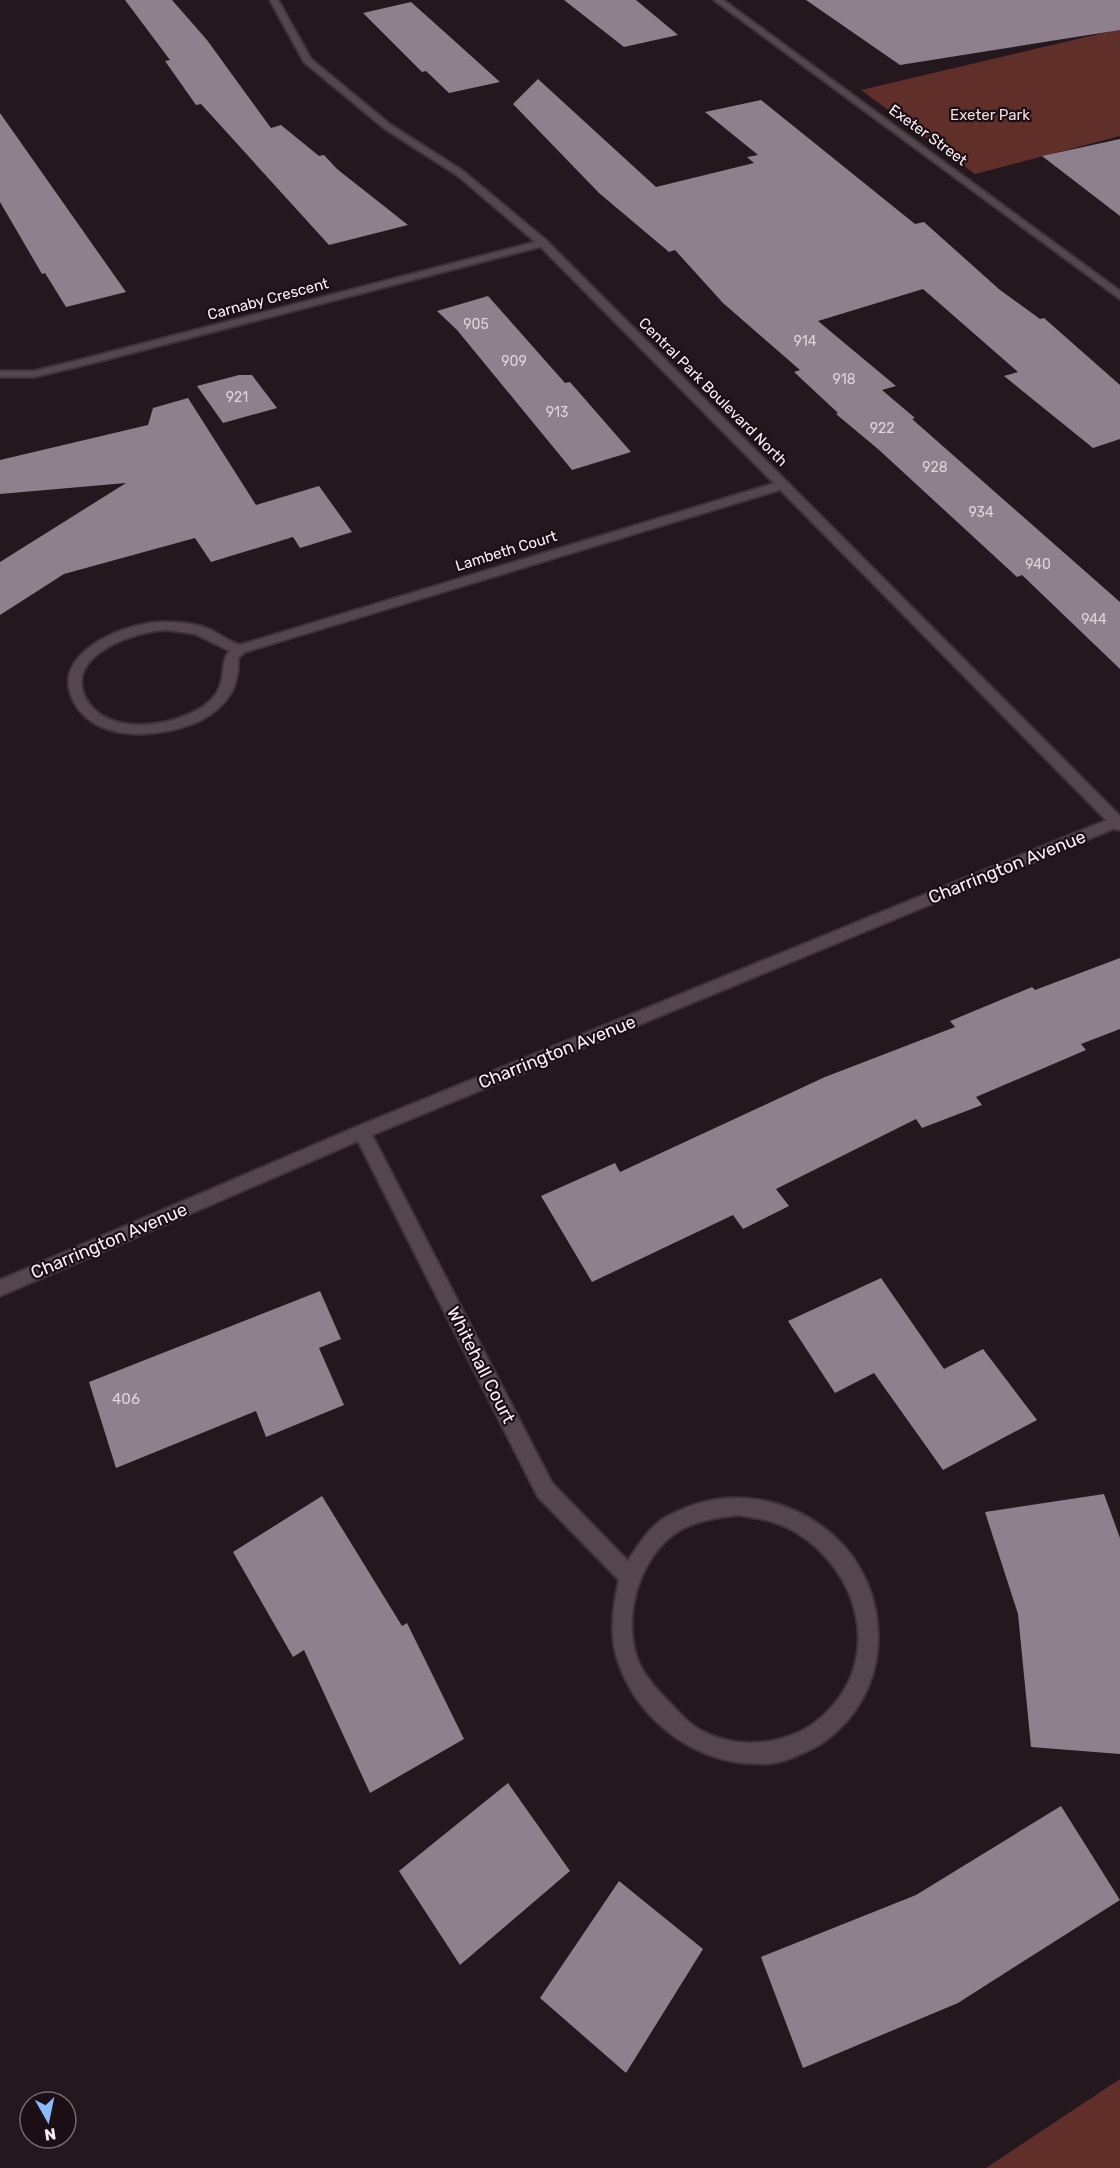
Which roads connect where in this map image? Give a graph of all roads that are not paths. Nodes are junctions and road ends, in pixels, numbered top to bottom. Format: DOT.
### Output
graph roads {
  1 [pos="274,0"];
  2 [pos="718,0"];
  3 [pos="543,243"];
  4 [pos="1120,296"];
  5 [pos="0,374"];
  6 [pos="782,485"];
  7 [pos="240,649"];
  8 [pos="1118,823"];
  9 [pos="362,1132"];
  10 [pos="0,1288"];
  11 [pos="630,1577"];
  1 -- 3 [label="street, Central Park Boulevard North"];
  2 -- 4 [label="street, Exeter Street"];
  3 -- 5 [label="street, Carnaby Crescent"];
  3 -- 6 [label="street, Central Park Boulevard North"];
  6 -- 7 [label="street, Lambeth Court"];
  6 -- 8 [label="street, Central Park Boulevard North"];
  7 -- 7 [label="street"];
  8 -- 9 [label="street, Charrington Avenue"];
  9 -- 10 [label="street, Charrington Avenue"];
  9 -- 11 [label="street, Whitehall Court"];
  11 -- 11 [label="street"];
}
